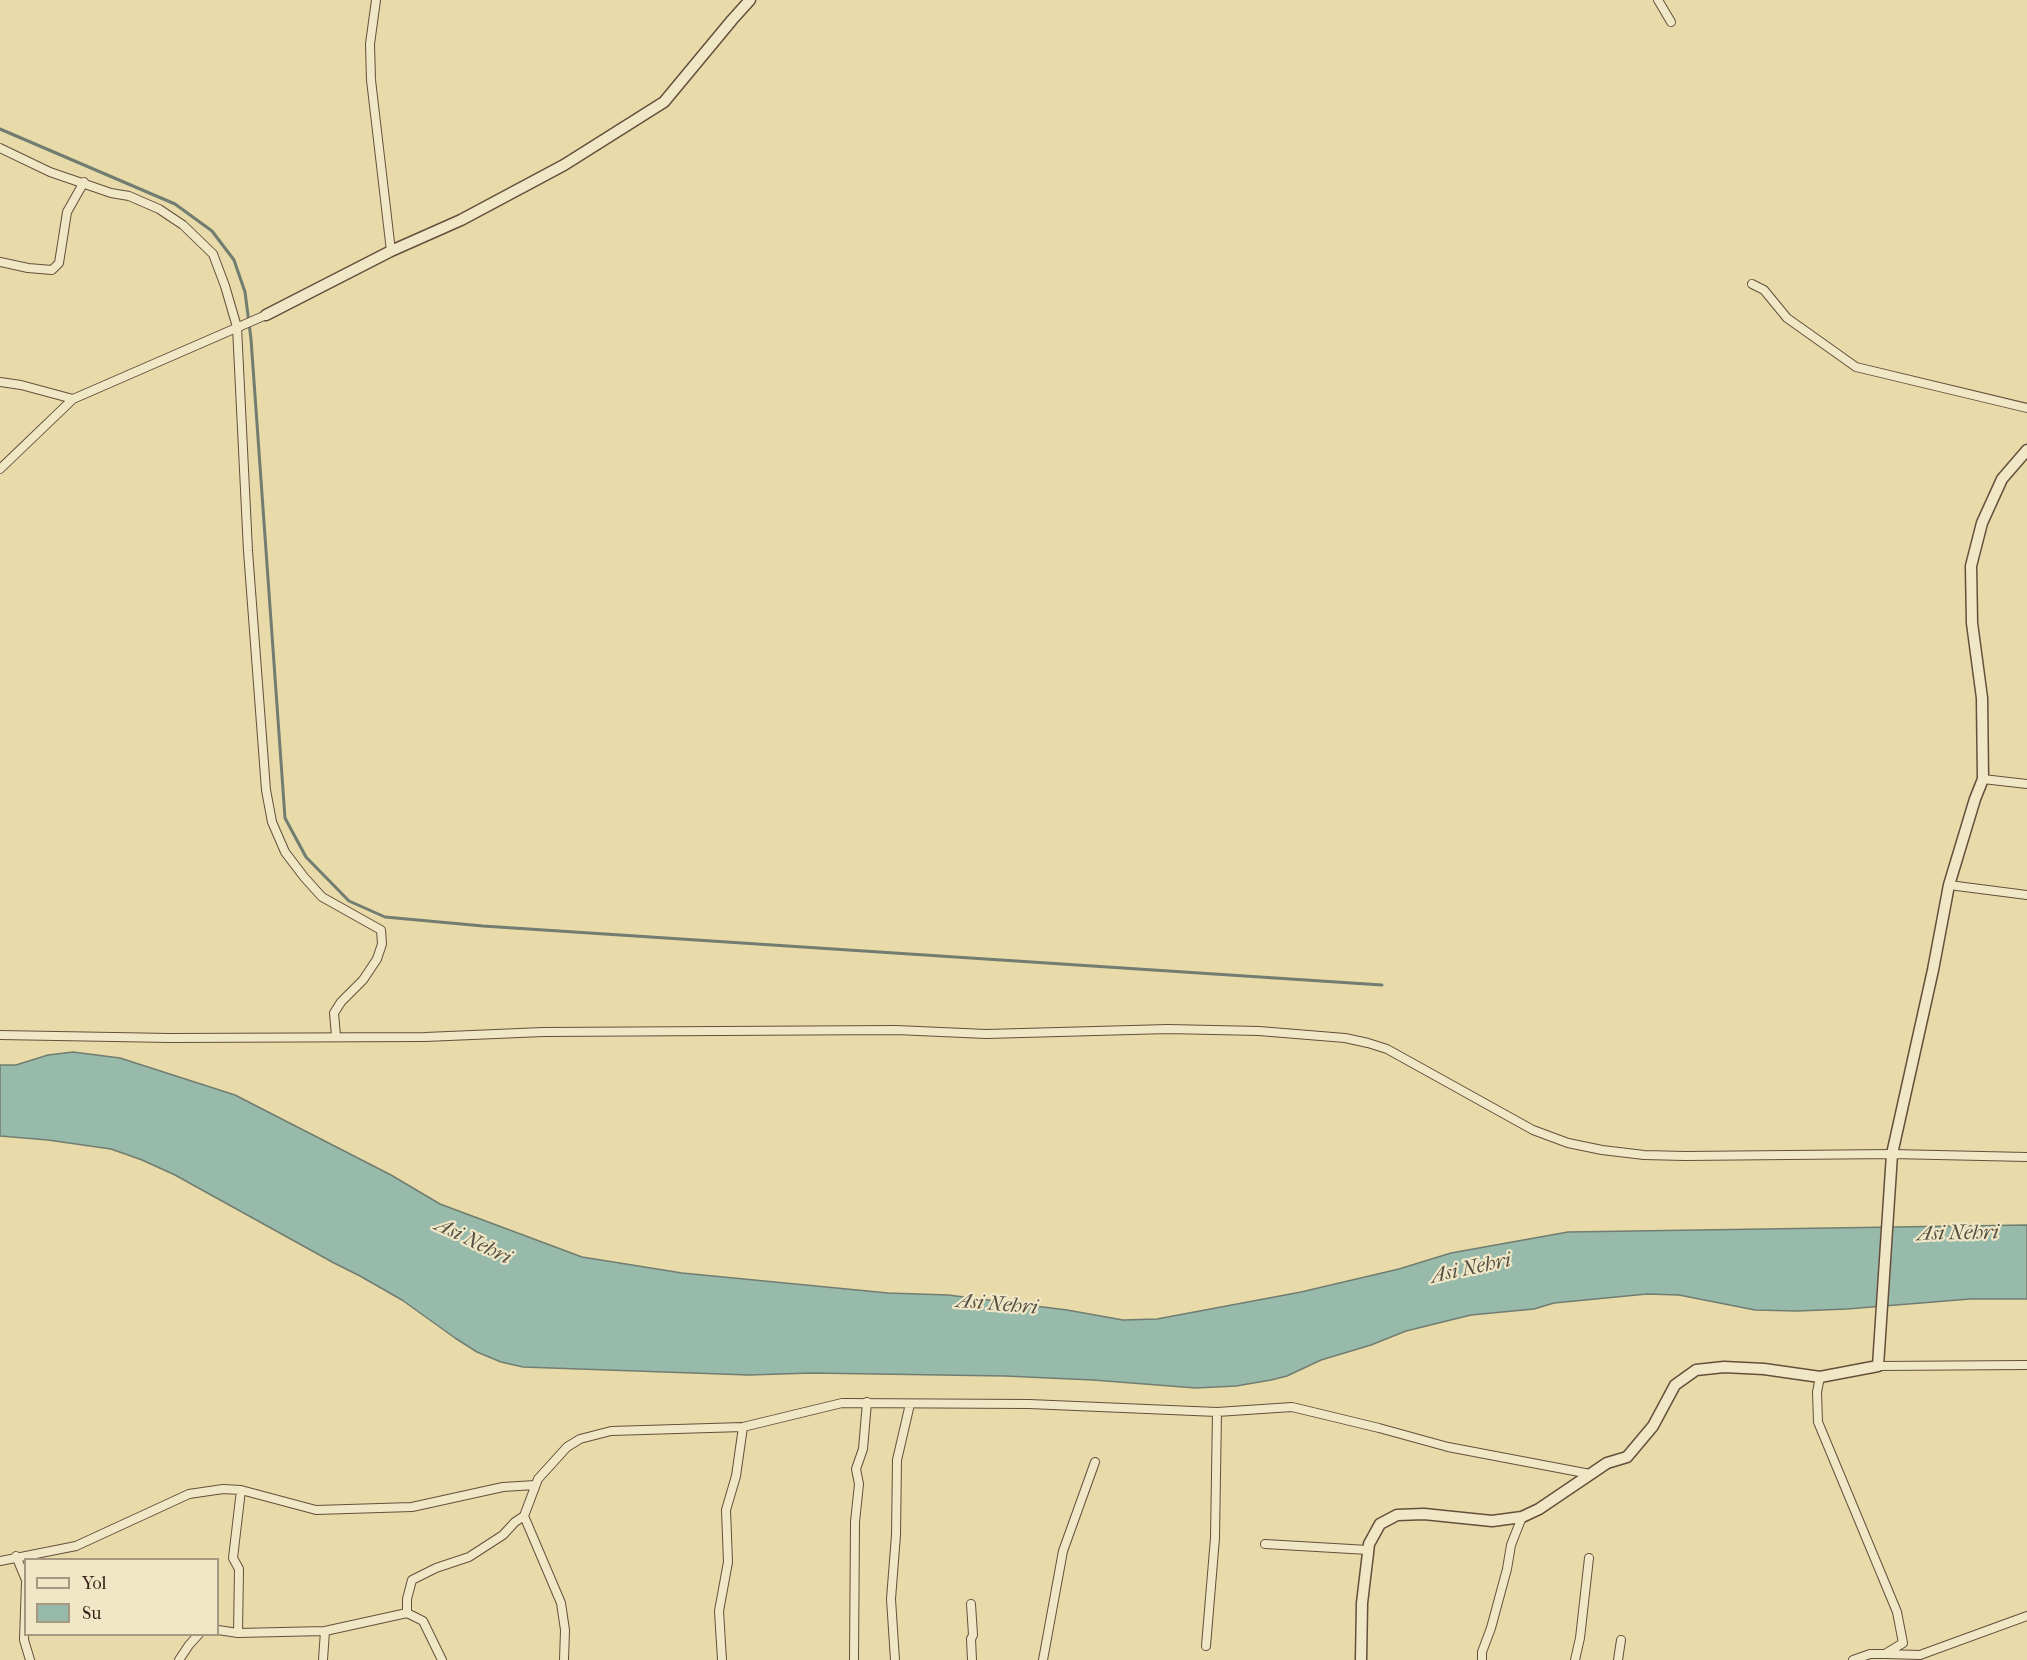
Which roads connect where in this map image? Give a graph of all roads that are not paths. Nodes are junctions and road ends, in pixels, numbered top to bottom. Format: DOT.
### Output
graph roads {
  1 [pos="376,0"];
  2 [pos="750,0"];
  3 [pos="1658,0"];
  4 [pos="1671,22"];
  5 [pos="0,148"];
  6 [pos="84,182"];
  7 [pos="391,251"];
  8 [pos="0,262"];
  9 [pos="1752,284"];
  10 [pos="266,315"];
  11 [pos="237,327"];
  12 [pos="0,382"];
  13 [pos="73,399"];
  14 [pos="2027,408"];
  15 [pos="2027,450"];
  16 [pos="0,469"];
  17 [pos="1983,778"];
  18 [pos="2027,784"];
  19 [pos="1949,885"];
  20 [pos="2027,895"];
  21 [pos="0,1035"];
  22 [pos="336,1036"];
  23 [pos="1892,1154"];
  24 [pos="2027,1157"];
  25 [pos="1878,1362"];
  26 [pos="2027,1365"];
  27 [pos="1820,1377"];
  28 [pos="867,1402"];
  29 [pos="910,1404"];
  30 [pos="1216,1412"];
  31 [pos="743,1427"];
  32 [pos="1095,1462"];
  33 [pos="1590,1474"];
  34 [pos="535,1485"];
  35 [pos="241,1490"];
  36 [pos="524,1516"];
  37 [pos="1522,1517"];
  38 [pos="1265,1544"];
  39 [pos="1368,1550"];
  40 [pos="16,1556"];
  41 [pos="1588,1558"];
  42 [pos="0,1561"];
  43 [pos="24,1576"];
  44 [pos="971,1604"];
  45 [pos="407,1613"];
  46 [pos="2027,1616"];
  47 [pos="219,1630"];
  48 [pos="325,1631"];
  49 [pos="238,1633"];
  50 [pos="24,1636"];
  51 [pos="198,1636"];
  52 [pos="1621,1640"];
  53 [pos="1206,1646"];
  54 [pos="1885,1654"];
  55 [pos="30,1660"];
  56 [pos="180,1660"];
  57 [pos="323,1660"];
  58 [pos="442,1660"];
  59 [pos="564,1660"];
  60 [pos="722,1660"];
  61 [pos="854,1660"];
  62 [pos="895,1660"];
  63 [pos="972,1660"];
  64 [pos="1043,1660"];
  65 [pos="1361,1660"];
  66 [pos="1482,1660"];
  67 [pos="1575,1660"];
  68 [pos="1618,1660"];
  69 [pos="1853,1660"];
  1 -- 7 [label="street"];
  2 -- 7 [label="street"];
  3 -- 4 [label="street"];
  5 -- 6 [label="street"];
  6 -- 8 [label="street"];
  6 -- 11 [label="street"];
  7 -- 10 [label="street"];
  9 -- 14 [label="street"];
  10 -- 11 [label="street"];
  11 -- 13 [label="street"];
  11 -- 22 [label="street"];
  12 -- 13 [label="street"];
  13 -- 16 [label="street"];
  15 -- 17 [label="street"];
  17 -- 18 [label="street"];
  17 -- 19 [label="street"];
  19 -- 20 [label="street"];
  19 -- 23 [label="street"];
  21 -- 22 [label="street"];
  22 -- 23 [label="street"];
  23 -- 24 [label="street"];
  23 -- 25 [label="street"];
  25 -- 26 [label="street"];
  25 -- 27 [label="street"];
  27 -- 33 [label="street"];
  27 -- 54 [label="street"];
  28 -- 29 [label="street"];
  28 -- 31 [label="street"];
  28 -- 61 [label="street"];
  29 -- 30 [label="street"];
  29 -- 62 [label="street"];
  30 -- 33 [label="street"];
  30 -- 53 [label="street"];
  31 -- 34 [label="street"];
  31 -- 60 [label="street"];
  32 -- 64 [label="street"];
  33 -- 37 [label="street"];
  34 -- 35 [label="street"];
  34 -- 36 [label="street"];
  35 -- 40 [label="street"];
  35 -- 49 [label="street"];
  36 -- 45 [label="street"];
  36 -- 59 [label="street"];
  37 -- 39 [label="street"];
  37 -- 66 [label="street"];
  38 -- 39 [label="street"];
  39 -- 65 [label="street"];
  40 -- 42 [label="street"];
  40 -- 43 [label="street"];
  41 -- 67 [label="street"];
  44 -- 63 [label="street"];
  45 -- 48 [label="street"];
  45 -- 58 [label="street"];
  46 -- 54 [label="street"];
  47 -- 49 [label="street"];
  48 -- 49 [label="street"];
  48 -- 57 [label="street"];
  50 -- 55 [label="street"];
  51 -- 56 [label="street"];
  52 -- 68 [label="street"];
  54 -- 69 [label="street"];
}
